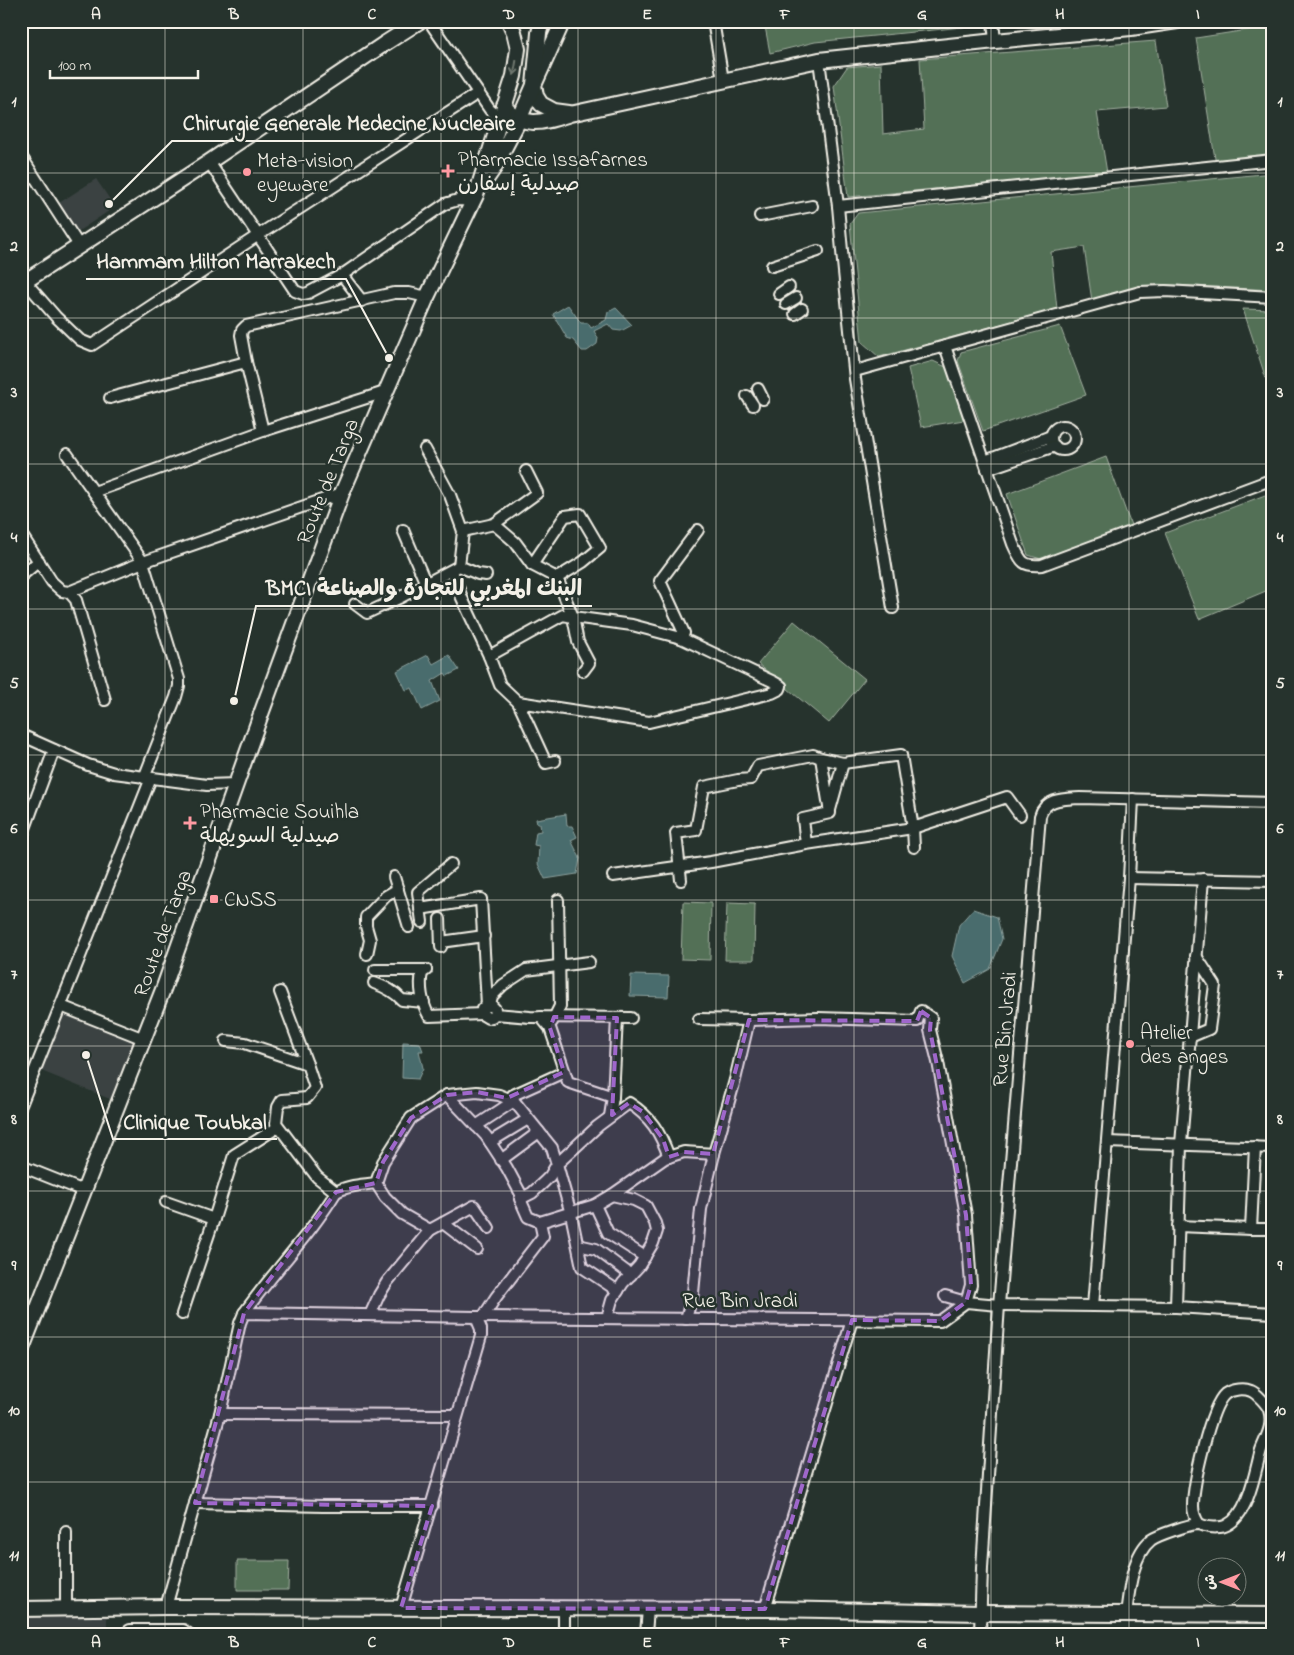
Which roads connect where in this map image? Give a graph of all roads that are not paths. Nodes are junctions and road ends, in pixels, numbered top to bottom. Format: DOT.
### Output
graph roads {
  1 [pos="420,21"];
  2 [pos="429,21"];
  3 [pos="509,21"];
  4 [pos="542,21"];
  5 [pos="563,21"];
  6 [pos="713,21"];
  7 [pos="993,21"];
  8 [pos="1177,21"];
  9 [pos="1131,25"];
  10 [pos="995,41"];
  11 [pos="819,60"];
  12 [pos="723,80"];
  13 [pos="534,84"];
  14 [pos="478,93"];
  15 [pos="502,112"];
  16 [pos="570,114"];
  17 [pos="519,120"];
  18 [pos="21,156"];
  19 [pos="1273,160"];
  20 [pos="209,162"];
  21 [pos="475,198"];
  22 [pos="812,206"];
  23 [pos="838,206"];
  24 [pos="760,216"];
  25 [pos="257,236"];
  26 [pos="80,246"];
  27 [pos="818,251"];
  28 [pos="772,266"];
  29 [pos="342,275"];
  30 [pos="22,281"];
  31 [pos="789,287"];
  32 [pos="308,292"];
  33 [pos="779,294"];
  34 [pos="427,297"];
  35 [pos="796,298"];
  36 [pos="1273,298"];
  37 [pos="362,301"];
  38 [pos="786,304"];
  39 [pos="318,310"];
  40 [pos="945,346"];
  41 [pos="246,362"];
  42 [pos="855,371"];
  43 [pos="758,389"];
  44 [pos="385,392"];
  45 [pos="110,398"];
  46 [pos="763,399"];
  47 [pos="262,431"];
  48 [pos="1053,441"];
  49 [pos="425,449"];
  50 [pos="67,454"];
  51 [pos="986,465"];
  52 [pos="526,471"];
  53 [pos="1273,479"];
  54 [pos="94,492"];
  55 [pos="342,493"];
  56 [pos="494,524"];
  57 [pos="404,530"];
  58 [pos="698,530"];
  59 [pos="463,531"];
  60 [pos="21,534"];
  61 [pos="39,561"];
  62 [pos="143,562"];
  63 [pos="532,565"];
  64 [pos="456,569"];
  65 [pos="486,575"];
  66 [pos="21,576"];
  67 [pos="557,578"];
  68 [pos="426,584"];
  69 [pos="69,592"];
  70 [pos="355,604"];
  71 [pos="893,608"];
  72 [pos="573,617"];
  73 [pos="681,638"];
  74 [pos="489,656"];
  75 [pos="583,671"];
  76 [pos="105,700"];
  77 [pos="518,702"];
  78 [pos="21,734"];
  79 [pos="54,750"];
  80 [pos="821,758"];
  81 [pos="555,761"];
  82 [pos="843,763"];
  83 [pos="147,778"];
  84 [pos="236,784"];
  85 [pos="1133,799"];
  86 [pos="1273,803"];
  87 [pos="830,813"];
  88 [pos="1020,815"];
  89 [pos="913,828"];
  90 [pos="21,839"];
  91 [pos="806,844"];
  92 [pos="914,847"];
  93 [pos="452,864"];
  94 [pos="680,866"];
  95 [pos="613,876"];
  96 [pos="394,877"];
  97 [pos="1129,878"];
  98 [pos="1203,879"];
  99 [pos="681,880"];
  100 [pos="1273,881"];
  101 [pos="398,889"];
  102 [pos="558,900"];
  103 [pos="420,909"];
  104 [pos="440,919"];
  105 [pos="422,922"];
  106 [pos="409,927"];
  107 [pos="484,936"];
  108 [pos="366,954"];
  109 [pos="1196,956"];
  110 [pos="590,962"];
  111 [pos="558,965"];
  112 [pos="375,970"];
  113 [pos="374,983"];
  114 [pos="280,992"];
  115 [pos="424,1002"];
  116 [pos="61,1006"];
  117 [pos="489,1010"];
  118 [pos="541,1017"];
  119 [pos="554,1017"];
  120 [pos="617,1018"];
  121 [pos="631,1018"];
  122 [pos="699,1019"];
  123 [pos="749,1020"];
  124 [pos="550,1028"];
  125 [pos="1190,1037"];
  126 [pos="144,1039"];
  127 [pos="226,1041"];
  128 [pos="307,1064"];
  129 [pos="564,1072"];
  130 [pos="24,1086"];
  131 [pos="447,1095"];
  132 [pos="613,1097"];
  133 [pos="514,1101"];
  134 [pos="21,1105"];
  135 [pos="610,1116"];
  136 [pos="528,1119"];
  137 [pos="278,1126"];
  138 [pos="476,1126"];
  139 [pos="539,1132"];
  140 [pos="490,1142"];
  141 [pos="1107,1142"];
  142 [pos="1181,1144"];
  143 [pos="1255,1147"];
  144 [pos="1273,1148"];
  145 [pos="714,1154"];
  146 [pos="670,1157"];
  147 [pos="501,1160"];
  148 [pos="557,1164"];
  149 [pos="21,1166"];
  150 [pos="376,1183"];
  151 [pos="84,1191"];
  152 [pos="336,1192"];
  153 [pos="612,1195"];
  154 [pos="522,1198"];
  155 [pos="166,1202"];
  156 [pos="595,1205"];
  157 [pos="571,1214"];
  158 [pos="214,1219"];
  159 [pos="540,1222"];
  160 [pos="443,1223"];
  161 [pos="1178,1226"];
  162 [pos="489,1228"];
  163 [pos="1251,1228"];
  164 [pos="430,1230"];
  165 [pos="1273,1230"];
  166 [pos="578,1245"];
  167 [pos="478,1250"];
  168 [pos="645,1257"];
  169 [pos="631,1275"];
  170 [pos="618,1291"];
  171 [pos="945,1296"];
  172 [pos="966,1302"];
  173 [pos="998,1305"];
  174 [pos="1093,1306"];
  175 [pos="1176,1307"];
  176 [pos="244,1313"];
  177 [pos="1273,1313"];
  178 [pos="182,1314"];
  179 [pos="370,1315"];
  180 [pos="479,1317"];
  181 [pos="607,1318"];
  182 [pos="686,1319"];
  183 [pos="852,1320"];
  184 [pos="21,1352"];
  185 [pos="220,1414"];
  186 [pos="457,1415"];
  187 [pos="195,1503"];
  188 [pos="432,1506"];
  189 [pos="1199,1524"];
  190 [pos="66,1532"];
  191 [pos="166,1607"];
  192 [pos="66,1608"];
  193 [pos="400,1608"];
  194 [pos="564,1608"];
  195 [pos="648,1608"];
  196 [pos="21,1609"];
  197 [pos="765,1609"];
  198 [pos="981,1613"];
  199 [pos="1126,1614"];
  200 [pos="1273,1615"];
  201 [pos="124,1634"];
  202 [pos="189,1634"];
  203 [pos="564,1634"];
  204 [pos="646,1634"];
  205 [pos="980,1634"];
  1 -- 20 [label="street"];
  2 -- 14 [label="street"];
  3 -- 15 [label="street, Route de Targa, one-way"];
  4 -- 13 [label="street, Route de Targa"];
  5 -- 13 [label="street"];
  6 -- 12 [label="street"];
  7 -- 10 [label="street"];
  8 -- 9 [label="street"];
  9 -- 10 [label="street"];
  10 -- 11 [label="street"];
  11 -- 12 [label="street"];
  11 -- 23 [label="street"];
  12 -- 16 [label="street"];
  13 -- 16 [label="street"];
  13 -- 17 [label="street, Route de Targa"];
  14 -- 15 [label="street"];
  14 -- 25 [label="street"];
  15 -- 17 [label="street"];
  15 -- 21 [label="street, Route de Targa"];
  16 -- 17 [label="street"];
  17 -- 21 [label="street, Route de Targa"];
  18 -- 26 [label="street"];
  19 -- 23 [label="street"];
  20 -- 25 [label="street"];
  20 -- 26 [label="street"];
  21 -- 29 [label="street"];
  21 -- 34 [label="street, Route de Targa"];
  22 -- 24 [label="street"];
  23 -- 42 [label="street"];
  25 -- 30 [label="street"];
  25 -- 32 [label="street"];
  26 -- 30 [label="street"];
  27 -- 28 [label="street"];
  29 -- 32 [label="street"];
  29 -- 37 [label="street"];
  31 -- 33 [label="street"];
  32 -- 39 [label="street"];
  34 -- 37 [label="street"];
  34 -- 44 [label="street, Route de Targa"];
  35 -- 38 [label="street"];
  36 -- 40 [label="street"];
  37 -- 39 [label="street"];
  39 -- 41 [label="street"];
  40 -- 42 [label="street"];
  40 -- 51 [label="street"];
  41 -- 45 [label="street"];
  41 -- 47 [label="street"];
  42 -- 71 [label="street"];
  43 -- 46 [label="street"];
  44 -- 47 [label="street"];
  44 -- 55 [label="street, Route de Targa"];
  47 -- 54 [label="street"];
  48 -- 51 [label="street"];
  49 -- 59 [label="street"];
  50 -- 54 [label="street"];
  51 -- 53 [label="street"];
  52 -- 56 [label="street"];
  54 -- 62 [label="street"];
  55 -- 62 [label="street"];
  55 -- 84 [label="street, Route de Targa"];
  56 -- 59 [label="street"];
  56 -- 63 [label="street"];
  57 -- 68 [label="street"];
  58 -- 73 [label="street"];
  59 -- 64 [label="street"];
  60 -- 61 [label="street"];
  61 -- 66 [label="street"];
  61 -- 69 [label="street"];
  62 -- 69 [label="street"];
  62 -- 83 [label="street"];
  63 -- 67 [label="street"];
  63 -- 67 [label="street"];
  64 -- 65 [label="street"];
  64 -- 68 [label="street"];
  64 -- 74 [label="street"];
  67 -- 72 [label="street"];
  68 -- 70 [label="street"];
  69 -- 76 [label="street"];
  72 -- 73 [label="street"];
  72 -- 74 [label="street"];
  72 -- 75 [label="street"];
  73 -- 77 [label="street"];
  74 -- 77 [label="street"];
  77 -- 81 [label="street"];
  78 -- 79 [label="street"];
  79 -- 83 [label="street"];
  79 -- 90 [label="street"];
  80 -- 82 [label="street"];
  80 -- 87 [label="street"];
  80 -- 94 [label="street"];
  82 -- 87 [label="street"];
  82 -- 89 [label="street"];
  83 -- 84 [label="street"];
  83 -- 116 [label="street"];
  84 -- 126 [label="street, Route de Targa"];
  85 -- 86 [label="street"];
  85 -- 97 [label="street"];
  85 -- 173 [label="street, Rue Bin Jradi"];
  87 -- 91 [label="street"];
  88 -- 89 [label="street"];
  89 -- 91 [label="street"];
  89 -- 92 [label="street"];
  91 -- 94 [label="street"];
  93 -- 103 [label="street"];
  94 -- 95 [label="street"];
  94 -- 99 [label="street"];
  96 -- 101 [label="street"];
  97 -- 98 [label="street"];
  97 -- 141 [label="street"];
  98 -- 100 [label="street"];
  98 -- 109 [label="street"];
  101 -- 106 [label="street"];
  101 -- 108 [label="street"];
  102 -- 111 [label="street"];
  103 -- 105 [label="street"];
  103 -- 107 [label="street"];
  104 -- 107 [label="street"];
  107 -- 117 [label="street"];
  109 -- 125 [label="street"];
  109 -- 125 [label="street"];
  110 -- 111 [label="street"];
  111 -- 117 [label="street"];
  111 -- 119 [label="street"];
  112 -- 115 [label="street"];
  113 -- 115 [label="street"];
  114 -- 128 [label="street"];
  115 -- 117 [label="street"];
  116 -- 126 [label="street"];
  116 -- 130 [label="street"];
  117 -- 118 [label="street"];
  118 -- 119 [label="street"];
  118 -- 124 [label="street"];
  119 -- 120 [label="street"];
  119 -- 124 [label="street"];
  120 -- 121 [label="street"];
  120 -- 132 [label="street"];
  122 -- 123 [label="street"];
  123 -- 145 [label="street"];
  123 -- 172 [label="street"];
  124 -- 129 [label="street"];
  125 -- 142 [label="street"];
  126 -- 151 [label="street, Route de Targa"];
  127 -- 128 [label="street"];
  128 -- 137 [label="street"];
  129 -- 132 [label="street"];
  129 -- 133 [label="street"];
  130 -- 134 [label="street"];
  131 -- 133 [label="street"];
  131 -- 138 [label="street"];
  131 -- 150 [label="street"];
  132 -- 135 [label="street"];
  133 -- 136 [label="street"];
  133 -- 138 [label="street"];
  135 -- 146 [label="street"];
  135 -- 148 [label="street"];
  136 -- 139 [label="street"];
  136 -- 140 [label="street"];
  137 -- 152 [label="street"];
  137 -- 158 [label="street"];
  138 -- 140 [label="street"];
  139 -- 147 [label="street"];
  139 -- 148 [label="street"];
  140 -- 147 [label="street"];
  141 -- 142 [label="street"];
  141 -- 174 [label="street"];
  142 -- 143 [label="street"];
  142 -- 161 [label="street"];
  143 -- 144 [label="street"];
  143 -- 163 [label="street"];
  145 -- 146 [label="street"];
  145 -- 182 [label="street"];
  146 -- 153 [label="street"];
  147 -- 154 [label="street"];
  148 -- 154 [label="street"];
  148 -- 157 [label="street"];
  149 -- 151 [label="street"];
  150 -- 152 [label="street"];
  150 -- 164 [label="street"];
  151 -- 184 [label="street, Route de Targa"];
  152 -- 176 [label="street"];
  153 -- 156 [label="street"];
  153 -- 168 [label="street"];
  154 -- 159 [label="street"];
  155 -- 158 [label="street"];
  156 -- 157 [label="street"];
  156 -- 168 [label="street"];
  157 -- 159 [label="street"];
  157 -- 166 [label="street"];
  158 -- 178 [label="street"];
  159 -- 180 [label="street"];
  160 -- 162 [label="street"];
  160 -- 164 [label="street"];
  160 -- 167 [label="street"];
  161 -- 163 [label="street"];
  161 -- 175 [label="street"];
  163 -- 165 [label="street"];
  164 -- 179 [label="street"];
  166 -- 169 [label="street"];
  166 -- 170 [label="street"];
  168 -- 169 [label="street"];
  169 -- 170 [label="street"];
  170 -- 181 [label="street"];
  171 -- 172 [label="street"];
  172 -- 173 [label="street"];
  172 -- 183 [label="street, Rue Bin Jradi"];
  173 -- 174 [label="street"];
  173 -- 198 [label="street, Rue Bin Jradi"];
  174 -- 175 [label="street"];
  175 -- 177 [label="street"];
  176 -- 179 [label="street, Rue Bin Jradi"];
  176 -- 185 [label="street"];
  179 -- 180 [label="street, Rue Bin Jradi"];
  180 -- 181 [label="street, Rue Bin Jradi"];
  180 -- 186 [label="street"];
  181 -- 182 [label="street, Rue Bin Jradi"];
  182 -- 183 [label="street, Rue Bin Jradi"];
  183 -- 197 [label="street"];
  185 -- 186 [label="street"];
  185 -- 187 [label="street"];
  186 -- 188 [label="street"];
  187 -- 188 [label="street"];
  187 -- 191 [label="street"];
  188 -- 193 [label="street"];
  189 -- 189 [label="street"];
  189 -- 199 [label="street"];
  190 -- 192 [label="street"];
  191 -- 192 [label="street"];
  191 -- 193 [label="street"];
  192 -- 196 [label="street"];
  193 -- 194 [label="street"];
  194 -- 195 [label="street"];
  194 -- 203 [label="street"];
  195 -- 197 [label="street"];
  195 -- 204 [label="street"];
  197 -- 198 [label="street"];
  198 -- 199 [label="street"];
  198 -- 205 [label="street, Rue Bin Jradi"];
  199 -- 200 [label="street"];
  201 -- 202 [label="street"];
}
